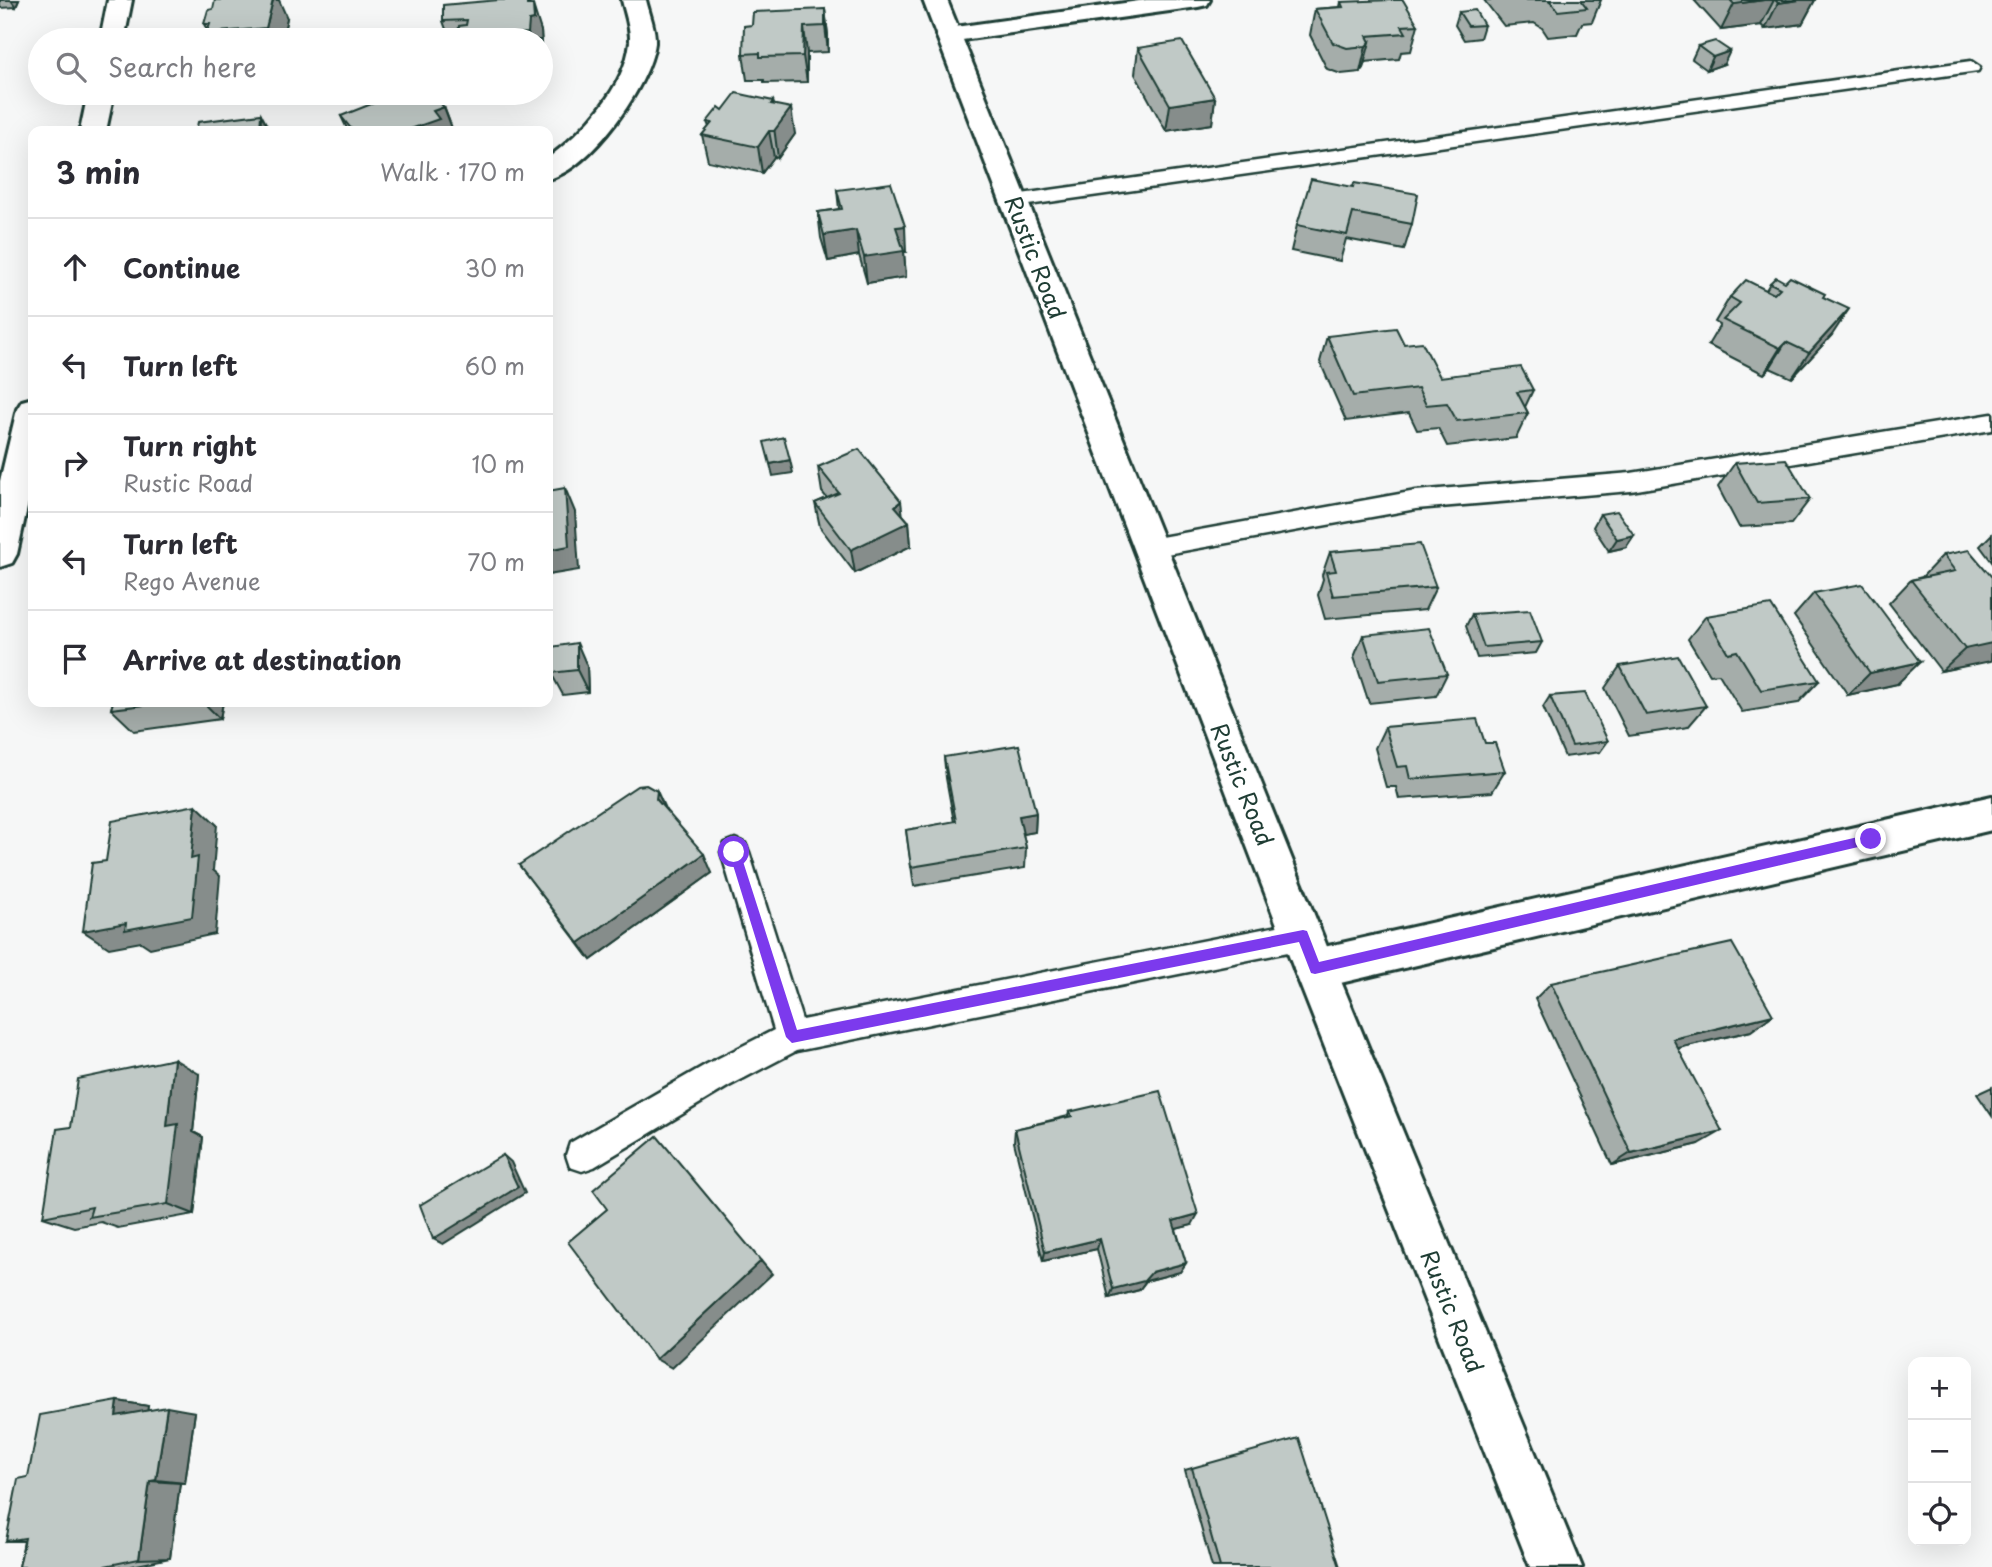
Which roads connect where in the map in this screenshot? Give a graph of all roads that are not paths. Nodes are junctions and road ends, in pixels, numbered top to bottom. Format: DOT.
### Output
graph roads {
  1 [pos="120,0"];
  2 [pos="634,0"];
  3 [pos="935,0"];
  4 [pos="1198,0"];
  5 [pos="114,28"];
  6 [pos="948,35"];
  7 [pos="1971,67"];
  8 [pos="98,105"];
  9 [pos="94,126"];
  10 [pos="553,167"];
  11 [pos="1014,201"];
  12 [pos="1992,422"];
  13 [pos="28,431"];
  14 [pos="1150,548"];
  15 [pos="0,554"];
  16 [pos="1992,813"];
  17 [pos="734,852"];
  18 [pos="1309,952"];
  19 [pos="792,1037"];
  20 [pos="582,1155"];
  21 [pos="1556,1567"];
  1 -- 5 [label="street"];
  2 -- 10 [label="street"];
  3 -- 6 [label="street, Rustic Road"];
  4 -- 6 [label="street"];
  6 -- 11 [label="street, Rustic Road"];
  7 -- 11 [label="lane"];
  8 -- 9 [label="street"];
  11 -- 14 [label="street, Rustic Road"];
  12 -- 14 [label="lane"];
  13 -- 15 [label="street"];
  14 -- 18 [label="street, Rustic Road"];
  16 -- 18 [label="street"];
  17 -- 19 [label="lane"];
  18 -- 19 [label="lane"];
  18 -- 21 [label="street, Rustic Road"];
  19 -- 20 [label="lane"];
}
